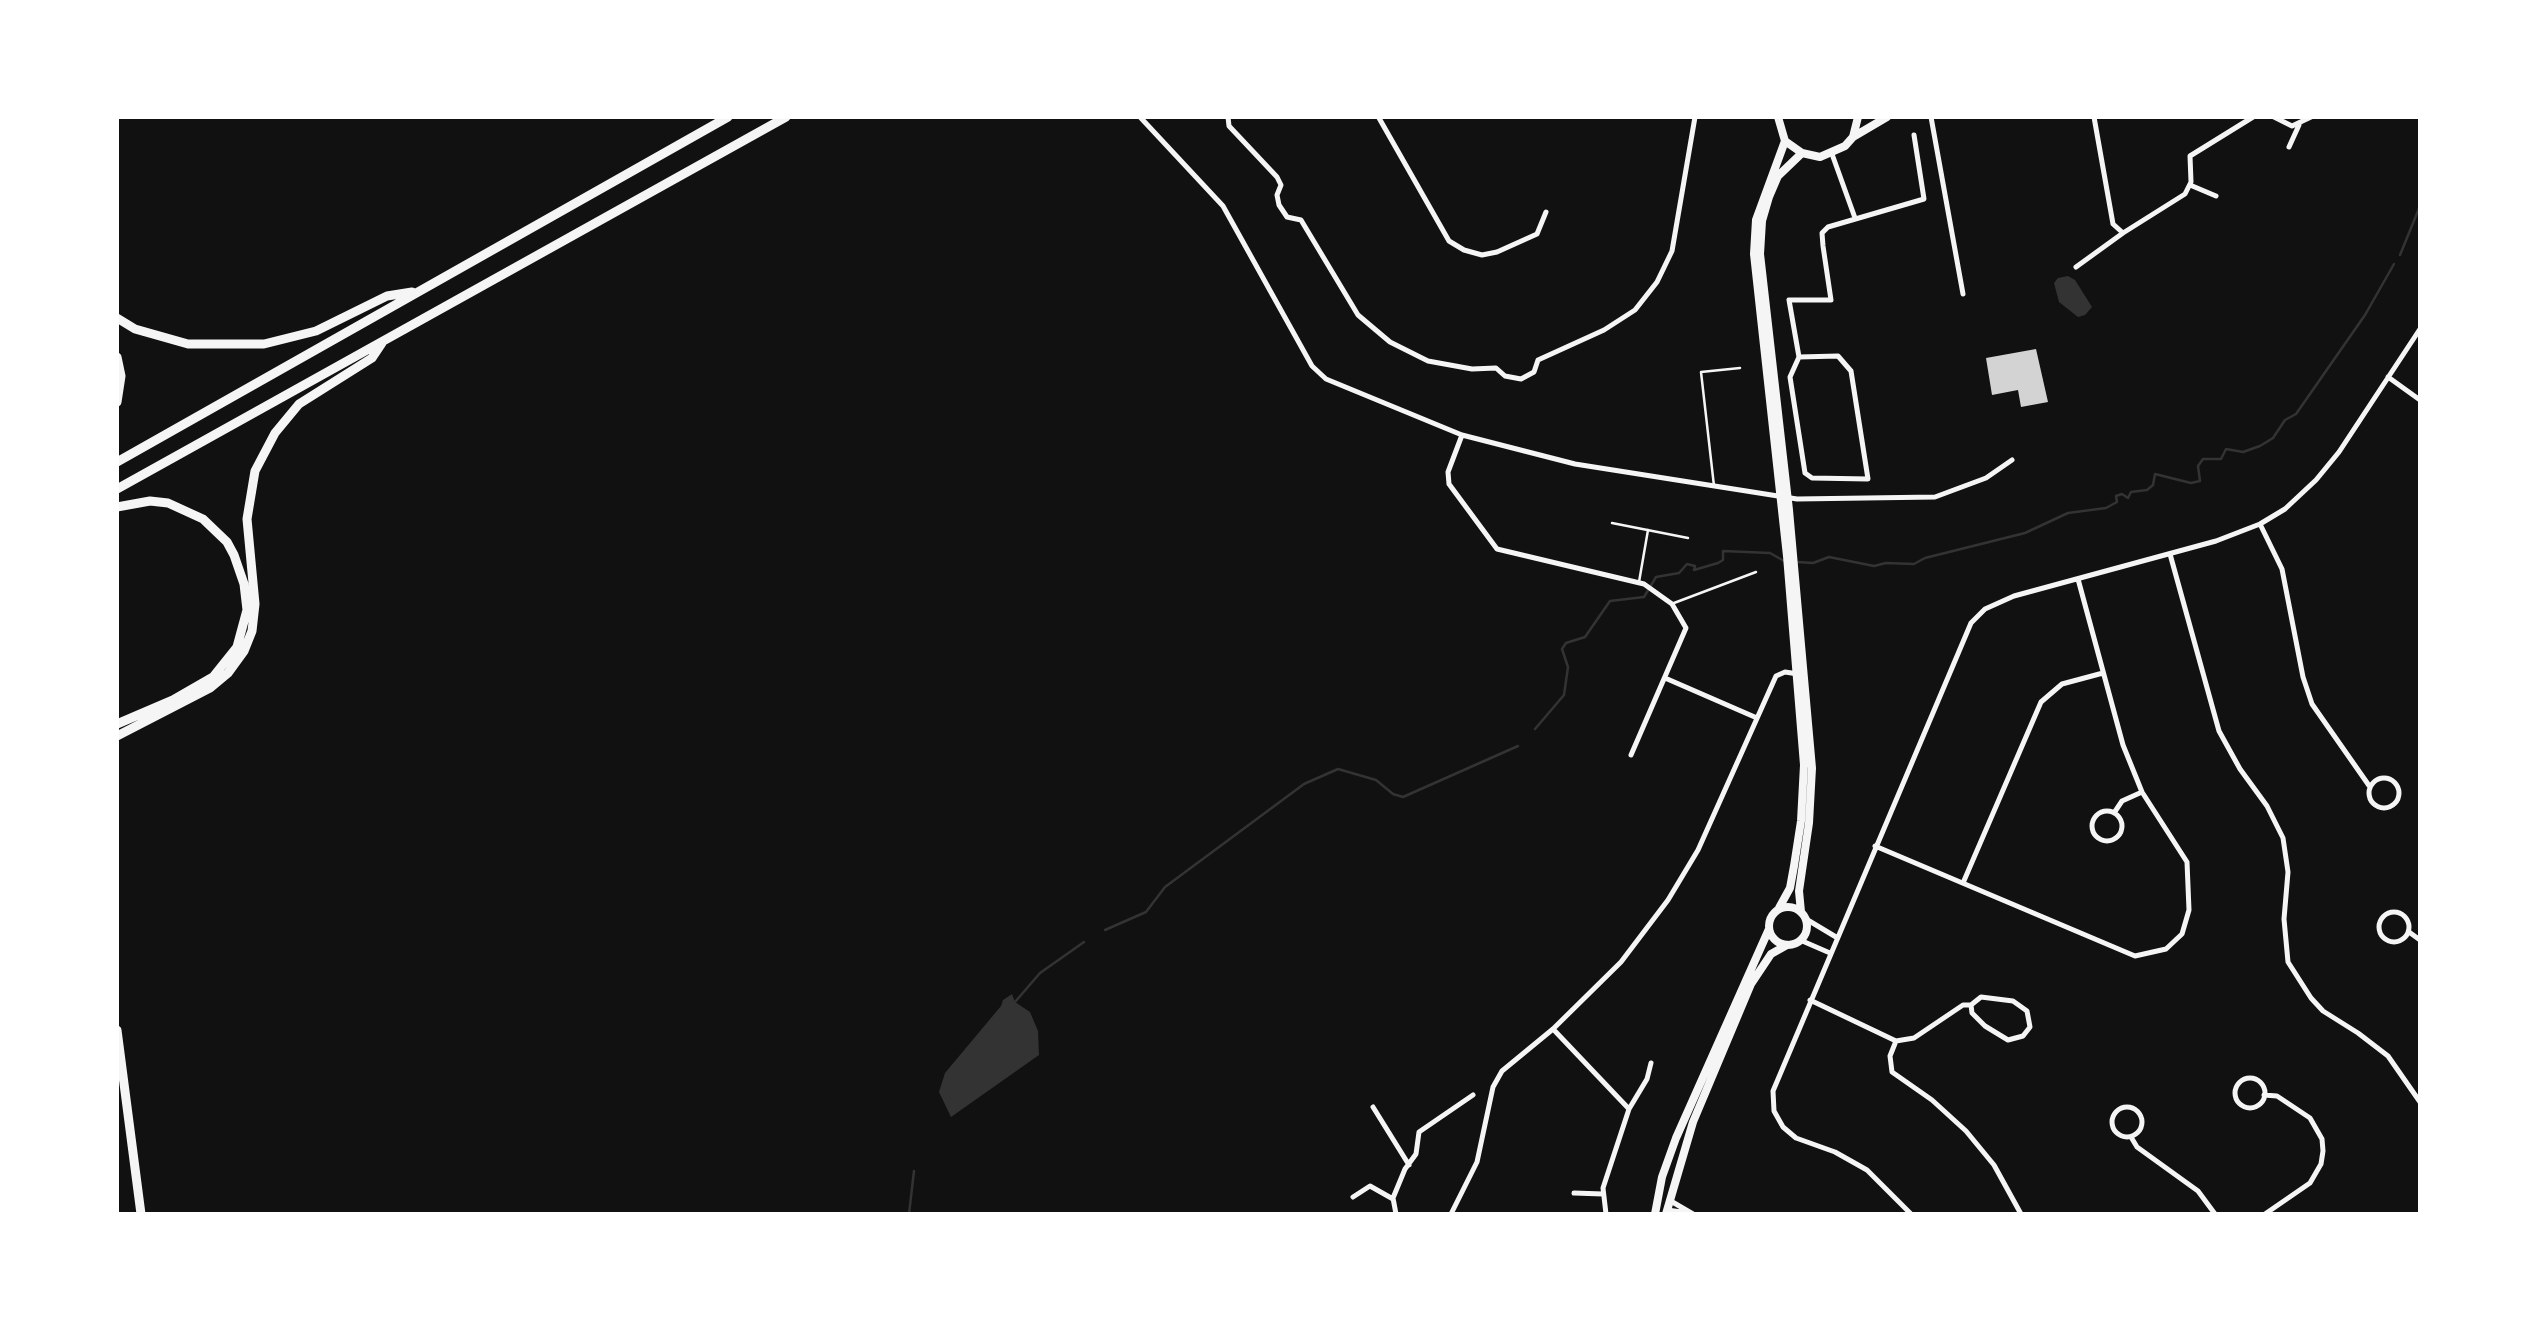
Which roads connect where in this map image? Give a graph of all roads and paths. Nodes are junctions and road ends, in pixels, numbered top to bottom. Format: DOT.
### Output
graph roads {
  1 [pos="728,117"];
  2 [pos="786,117"];
  3 [pos="1140,117"];
  4 [pos="1228,117"];
  5 [pos="1695,117"];
  6 [pos="1778,117"];
  7 [pos="1858,117"];
  8 [pos="1887,117"];
  9 [pos="1931,117"];
  10 [pos="2094,117"];
  11 [pos="2253,117"];
  12 [pos="2274,117"];
  13 [pos="2311,117"];
  14 [pos="1380,118"];
  15 [pos="2298,125"];
  16 [pos="1913,135"];
  17 [pos="1853,137"];
  18 [pos="1785,141"];
  19 [pos="2289,147"];
  20 [pos="1802,153"];
  21 [pos="1832,154"];
  22 [pos="2190,185"];
  23 [pos="2216,196"];
  24 [pos="1546,212"];
  25 [pos="1855,218"];
  26 [pos="2123,233"];
  27 [pos="2076,267"];
  28 [pos="417,291"];
  29 [pos="1963,294"];
  30 [pos="117,317"];
  31 [pos="2420,329"];
  32 [pos="384,341"];
  33 [pos="117,357"];
  34 [pos="1798,358"];
  35 [pos="1740,368"];
  36 [pos="2388,377"];
  37 [pos="2420,400"];
  38 [pos="117,402"];
  39 [pos="1462,435"];
  40 [pos="2012,460"];
  41 [pos="117,462"];
  42 [pos="1714,486"];
  43 [pos="117,489"];
  44 [pos="1784,497"];
  45 [pos="117,507"];
  46 [pos="1612,523"];
  47 [pos="2260,524"];
  48 [pos="1648,530"];
  49 [pos="1688,538"];
  50 [pos="2170,554"];
  51 [pos="1791,566"];
  52 [pos="1756,572"];
  53 [pos="2078,579"];
  54 [pos="1642,583"];
  55 [pos="1672,604"];
  56 [pos="2103,673"];
  57 [pos="1799,674"];
  58 [pos="1665,678"];
  59 [pos="1757,718"];
  60 [pos="117,724"];
  61 [pos="117,736"];
  62 [pos="1630,755"];
  63 [pos="2370,787"];
  64 [pos="2142,792"];
  65 [pos="2114,813"];
  66 [pos="1875,846"];
  67 [pos="1963,883"];
  68 [pos="1779,908"];
  69 [pos="1803,916"];
  70 [pos="1769,929"];
  71 [pos="2409,932"];
  72 [pos="1836,937"];
  73 [pos="1800,940"];
  74 [pos="2420,940"];
  75 [pos="1787,945"];
  76 [pos="1830,953"];
  77 [pos="1810,1000"];
  78 [pos="1971,1005"];
  79 [pos="1553,1029"];
  80 [pos="117,1030"];
  81 [pos="1895,1041"];
  82 [pos="1651,1063"];
  83 [pos="1473,1095"];
  84 [pos="2264,1095"];
  85 [pos="2420,1102"];
  86 [pos="1373,1107"];
  87 [pos="1629,1109"];
  88 [pos="2131,1137"];
  89 [pos="1409,1165"];
  90 [pos="1574,1193"];
  91 [pos="1604,1194"];
  92 [pos="1353,1197"];
  93 [pos="1393,1199"];
  94 [pos="1669,1200"];
  95 [pos="1661,1213"];
  96 [pos="141,1214"];
  97 [pos="1396,1214"];
  98 [pos="1451,1214"];
  99 [pos="1606,1214"];
  100 [pos="1692,1214"];
  101 [pos="1911,1214"];
  102 [pos="2021,1214"];
  103 [pos="2215,1214"];
  104 [pos="2265,1214"];
  1 -- 28 [label="main road"];
  2 -- 32 [label="main road"];
  3 -- 39 [label="street"];
  4 -- 5 [label="street"];
  6 -- 18 [label="main road"];
  7 -- 17 [label="main road"];
  8 -- 17 [label="main road"];
  9 -- 29 [label="street"];
  10 -- 26 [label="street"];
  11 -- 22 [label="street"];
  12 -- 15 [label="street"];
  13 -- 15 [label="street"];
  14 -- 24 [label="street"];
  15 -- 19 [label="street"];
  16 -- 25 [label="street"];
  17 -- 21 [label="main road"];
  18 -- 20 [label="main road"];
  18 -- 44 [label="main road"];
  20 -- 21 [label="main road"];
  20 -- 44 [label="main road"];
  21 -- 25 [label="street"];
  22 -- 23 [label="street"];
  22 -- 26 [label="street"];
  25 -- 34 [label="street"];
  26 -- 27 [label="street"];
  28 -- 30 [label="main road"];
  28 -- 41 [label="main road"];
  31 -- 36 [label="street"];
  32 -- 43 [label="main road"];
  32 -- 61 [label="main road"];
  33 -- 38 [label="main road"];
  34 -- 34 [label="street"];
  35 -- 42 [label="lane"];
  36 -- 37 [label="street"];
  36 -- 47 [label="street"];
  39 -- 42 [label="street"];
  39 -- 54 [label="street"];
  40 -- 44 [label="street"];
  42 -- 44 [label="street"];
  44 -- 51 [label="main road"];
  45 -- 60 [label="main road"];
  46 -- 48 [label="lane"];
  47 -- 50 [label="street"];
  47 -- 63 [label="street"];
  48 -- 49 [label="lane"];
  48 -- 54 [label="lane"];
  50 -- 53 [label="street"];
  50 -- 85 [label="street"];
  51 -- 57 [label="main road"];
  51 -- 69 [label="main road"];
  52 -- 55 [label="lane"];
  53 -- 56 [label="street"];
  53 -- 66 [label="street"];
  54 -- 55 [label="street"];
  55 -- 58 [label="street"];
  56 -- 64 [label="street"];
  56 -- 67 [label="street"];
  57 -- 59 [label="street"];
  57 -- 68 [label="main road"];
  58 -- 59 [label="street"];
  58 -- 62 [label="street"];
  59 -- 79 [label="street"];
  63 -- 63 [label="street"];
  64 -- 65 [label="street"];
  64 -- 67 [label="street"];
  65 -- 65 [label="street"];
  66 -- 67 [label="street"];
  66 -- 72 [label="street"];
  68 -- 69 [label="main road"];
  68 -- 70 [label="main road"];
  69 -- 72 [label="street"];
  69 -- 73 [label="main road"];
  70 -- 75 [label="main road"];
  70 -- 95 [label="main road"];
  71 -- 71 [label="street"];
  71 -- 74 [label="street"];
  72 -- 76 [label="street"];
  73 -- 75 [label="main road"];
  73 -- 76 [label="street"];
  75 -- 94 [label="main road"];
  76 -- 77 [label="street"];
  77 -- 81 [label="street"];
  77 -- 101 [label="street"];
  78 -- 78 [label="street"];
  78 -- 81 [label="street"];
  79 -- 87 [label="street"];
  79 -- 98 [label="street"];
  80 -- 96 [label="main road"];
  81 -- 102 [label="street"];
  82 -- 87 [label="street"];
  83 -- 89 [label="street"];
  84 -- 84 [label="street"];
  84 -- 104 [label="street"];
  86 -- 89 [label="street"];
  87 -- 91 [label="street"];
  88 -- 88 [label="street"];
  88 -- 103 [label="street"];
  89 -- 93 [label="street"];
  90 -- 91 [label="street"];
  91 -- 99 [label="street"];
  92 -- 93 [label="street"];
  93 -- 97 [label="street"];
  94 -- 95 [label="main road"];
  94 -- 100 [label="street"];
  95 -- 100 [label="street"];
}
